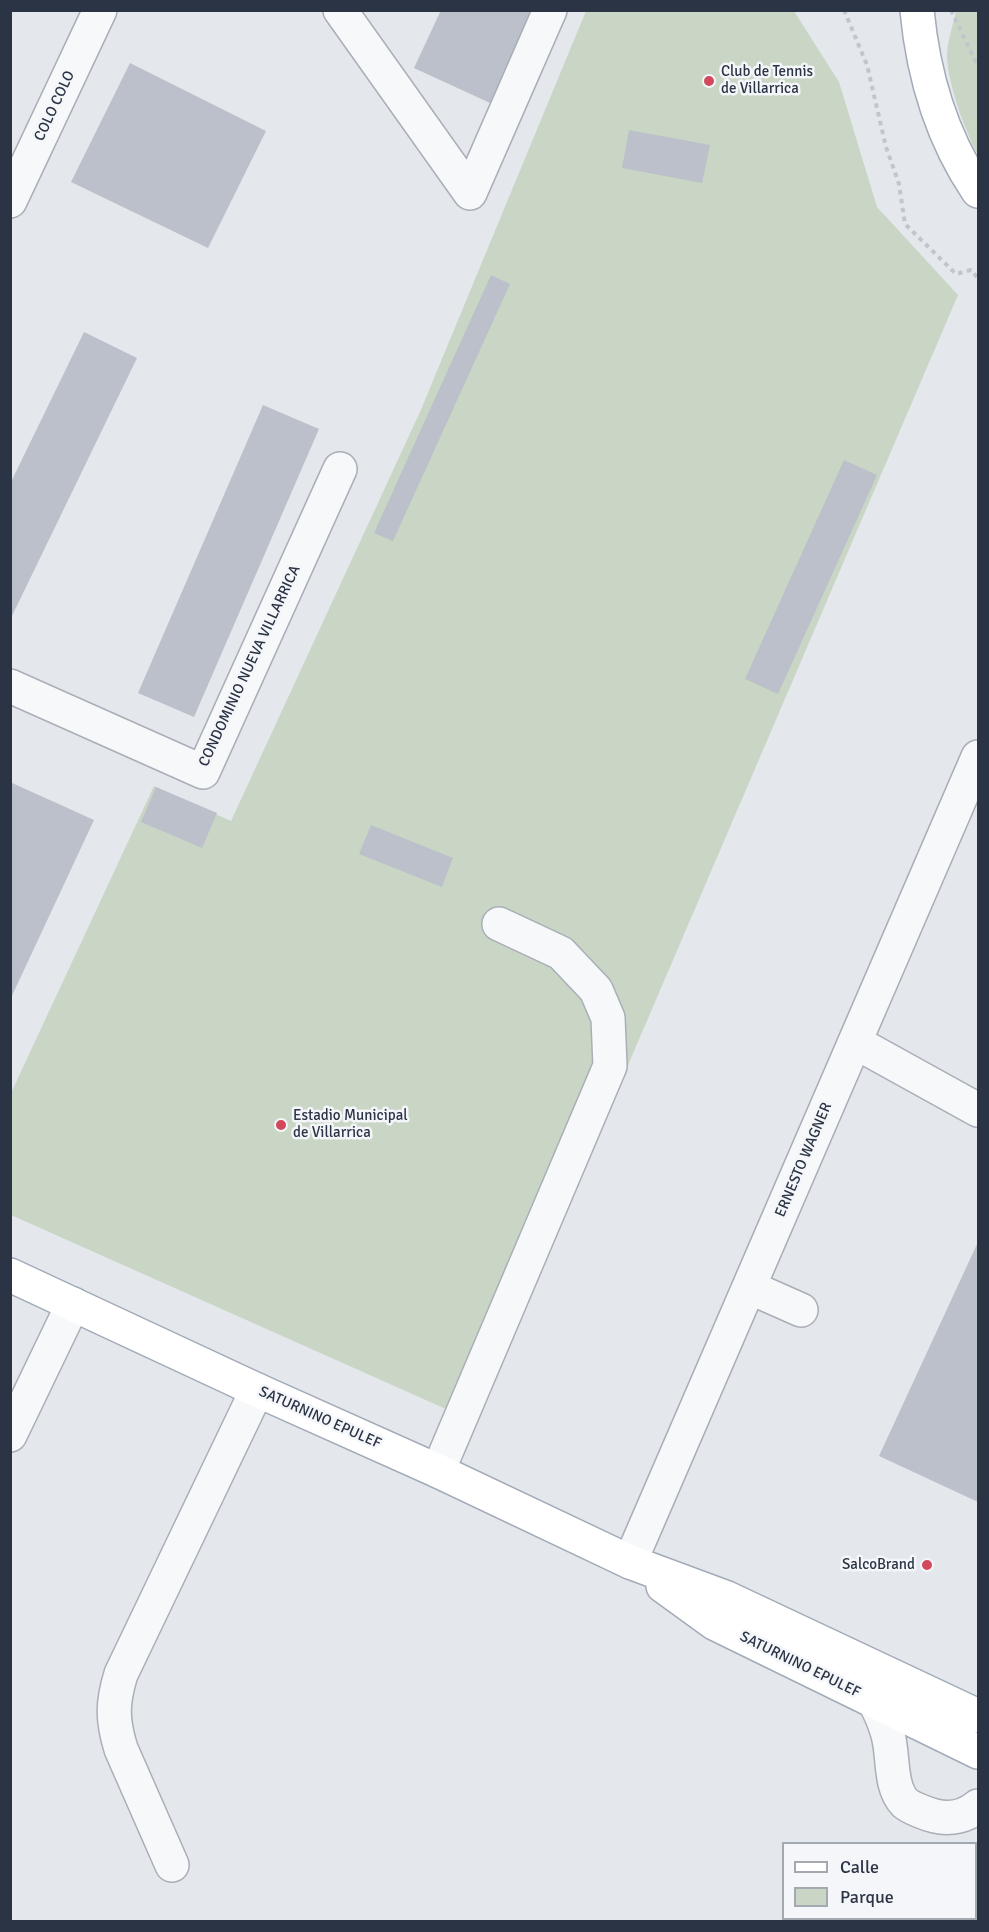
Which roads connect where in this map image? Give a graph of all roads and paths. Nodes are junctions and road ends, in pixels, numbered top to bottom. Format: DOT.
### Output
graph roads {
  1 [pos="340,10"];
  2 [pos="550,10"];
  3 [pos="844,10"];
  4 [pos="917,10"];
  5 [pos="951,10"];
  6 [pos="96,12"];
  7 [pos="978,68"];
  8 [pos="978,191"];
  9 [pos="10,201"];
  10 [pos="978,278"];
  11 [pos="340,469"];
  12 [pos="10,686"];
  13 [pos="978,757"];
  14 [pos="499,924"];
  15 [pos="855,1042"];
  16 [pos="978,1110"];
  17 [pos="10,1275"];
  18 [pos="749,1287"];
  19 [pos="73,1304"];
  20 [pos="801,1310"];
  21 [pos="257,1390"];
  22 [pos="10,1435"];
  23 [pos="438,1471"];
  24 [pos="630,1562"];
  25 [pos="874,1701"];
  26 [pos="978,1716"];
  27 [pos="978,1752"];
  28 [pos="978,1806"];
  29 [pos="172,1865"];
  1 -- 2 [label="street"];
  3 -- 10 [label="path"];
  4 -- 8 [label="main road"];
  5 -- 7 [label="path"];
  6 -- 9 [label="street, COLO COLO"];
  11 -- 12 [label="street, CONDOMINIO NUEVA VILLARRICA"];
  13 -- 15 [label="street, ERNESTO WAGNER"];
  14 -- 23 [label="street"];
  15 -- 16 [label="street"];
  15 -- 18 [label="street, ERNESTO WAGNER"];
  17 -- 19 [label="main road, SATURNINO EPULEF"];
  18 -- 20 [label="street"];
  18 -- 24 [label="street, ERNESTO WAGNER"];
  19 -- 21 [label="main road, SATURNINO EPULEF"];
  19 -- 22 [label="street"];
  21 -- 23 [label="main road, SATURNINO EPULEF"];
  21 -- 29 [label="street"];
  23 -- 24 [label="main road, SATURNINO EPULEF"];
  24 -- 25 [label="main road, SATURNINO EPULEF"];
  24 -- 26 [label="main road, SATURNINO EPULEF"];
  25 -- 27 [label="main road, SATURNINO EPULEF"];
  25 -- 28 [label="street"];
}
